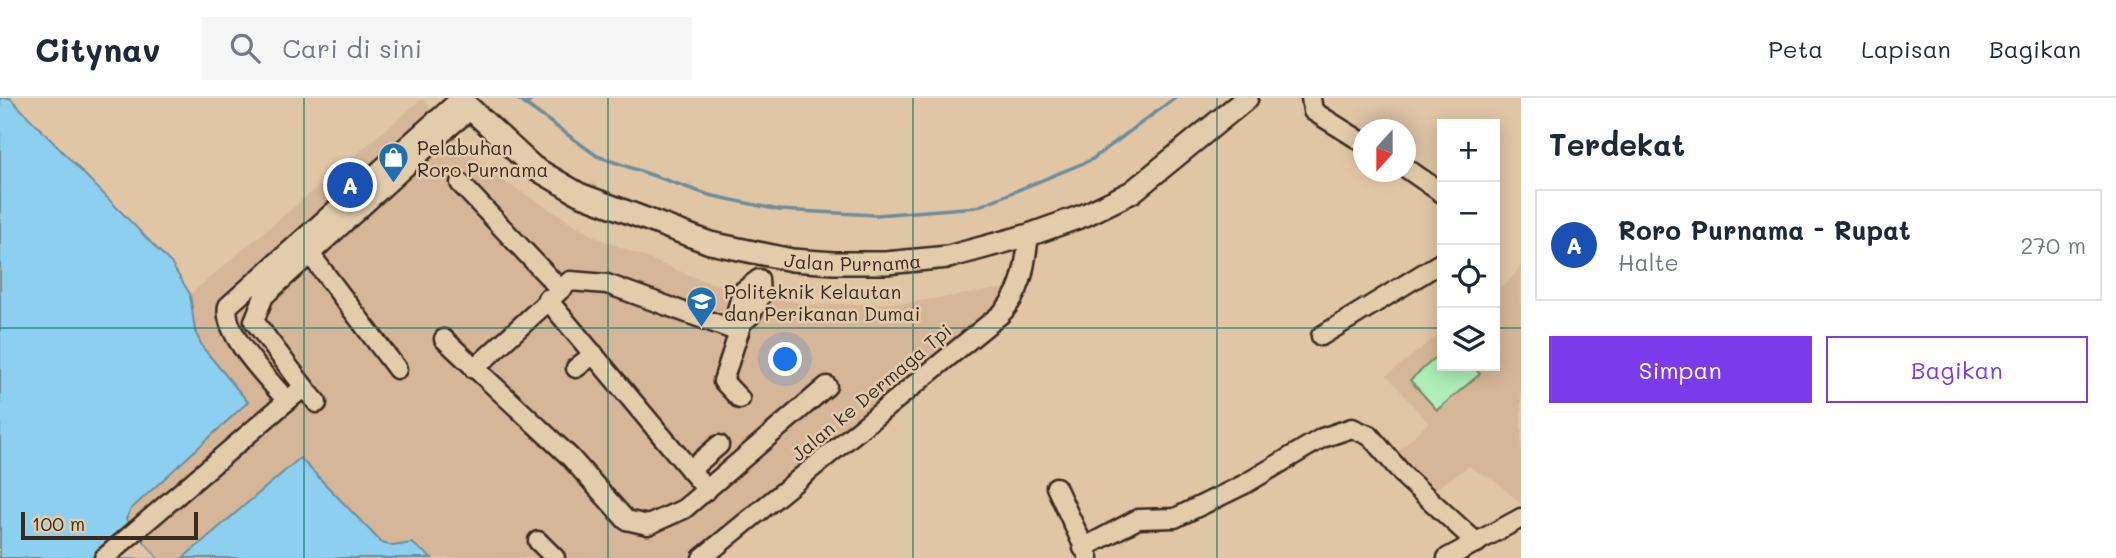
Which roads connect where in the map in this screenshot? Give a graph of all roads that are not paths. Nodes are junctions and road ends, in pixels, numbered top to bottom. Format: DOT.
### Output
graph roads {
  1 [pos="1247,98"];
  2 [pos="1311,98"];
  3 [pos="463,102"];
  4 [pos="1353,137"];
  5 [pos="1416,176"];
  6 [pos="460,183"];
  7 [pos="1437,190"];
  8 [pos="1029,235"];
  9 [pos="305,247"];
  10 [pos="770,256"];
  11 [pos="1437,265"];
  12 [pos="553,294"];
  13 [pos="741,327"];
  14 [pos="1321,336"];
  15 [pos="444,339"];
  16 [pos="594,354"];
  17 [pos="576,368"];
  18 [pos="397,369"];
  19 [pos="474,369"];
  20 [pos="827,386"];
  21 [pos="304,387"];
  22 [pos="740,399"];
  23 [pos="287,401"];
  24 [pos="317,403"];
  25 [pos="719,445"];
  26 [pos="690,470"];
  27 [pos="1056,487"];
  28 [pos="707,490"];
  29 [pos="1521,518"];
  30 [pos="538,541"];
  31 [pos="1477,543"];
  32 [pos="1086,553"];
  33 [pos="104,558"];
  34 [pos="555,558"];
  35 [pos="702,558"];
  36 [pos="1447,558"];
  1 -- 8 [label="main road, Jalan Purnama"];
  2 -- 4 [label="street"];
  3 -- 9 [label="street"];
  3 -- 10 [label="main road, Jalan Purnama"];
  5 -- 7 [label="street"];
  6 -- 12 [label="street"];
  8 -- 10 [label="main road, Jalan Purnama"];
  8 -- 35 [label="street, Jalan ke Dermaga Tpi"];
  9 -- 18 [label="street"];
  9 -- 21 [label="street"];
  9 -- 23 [label="street"];
  10 -- 13 [label="street"];
  11 -- 14 [label="street"];
  12 -- 13 [label="street"];
  12 -- 16 [label="street"];
  12 -- 19 [label="street"];
  13 -- 22 [label="street"];
  15 -- 19 [label="street"];
  16 -- 17 [label="street"];
  16 -- 26 [label="street"];
  19 -- 28 [label="street"];
  20 -- 28 [label="street"];
  21 -- 23 [label="street"];
  21 -- 24 [label="street"];
  23 -- 33 [label="street"];
  25 -- 26 [label="street"];
  26 -- 28 [label="street"];
  27 -- 32 [label="street"];
  29 -- 31 [label="street"];
  30 -- 34 [label="street"];
  31 -- 32 [label="street"];
  31 -- 36 [label="street"];
}
